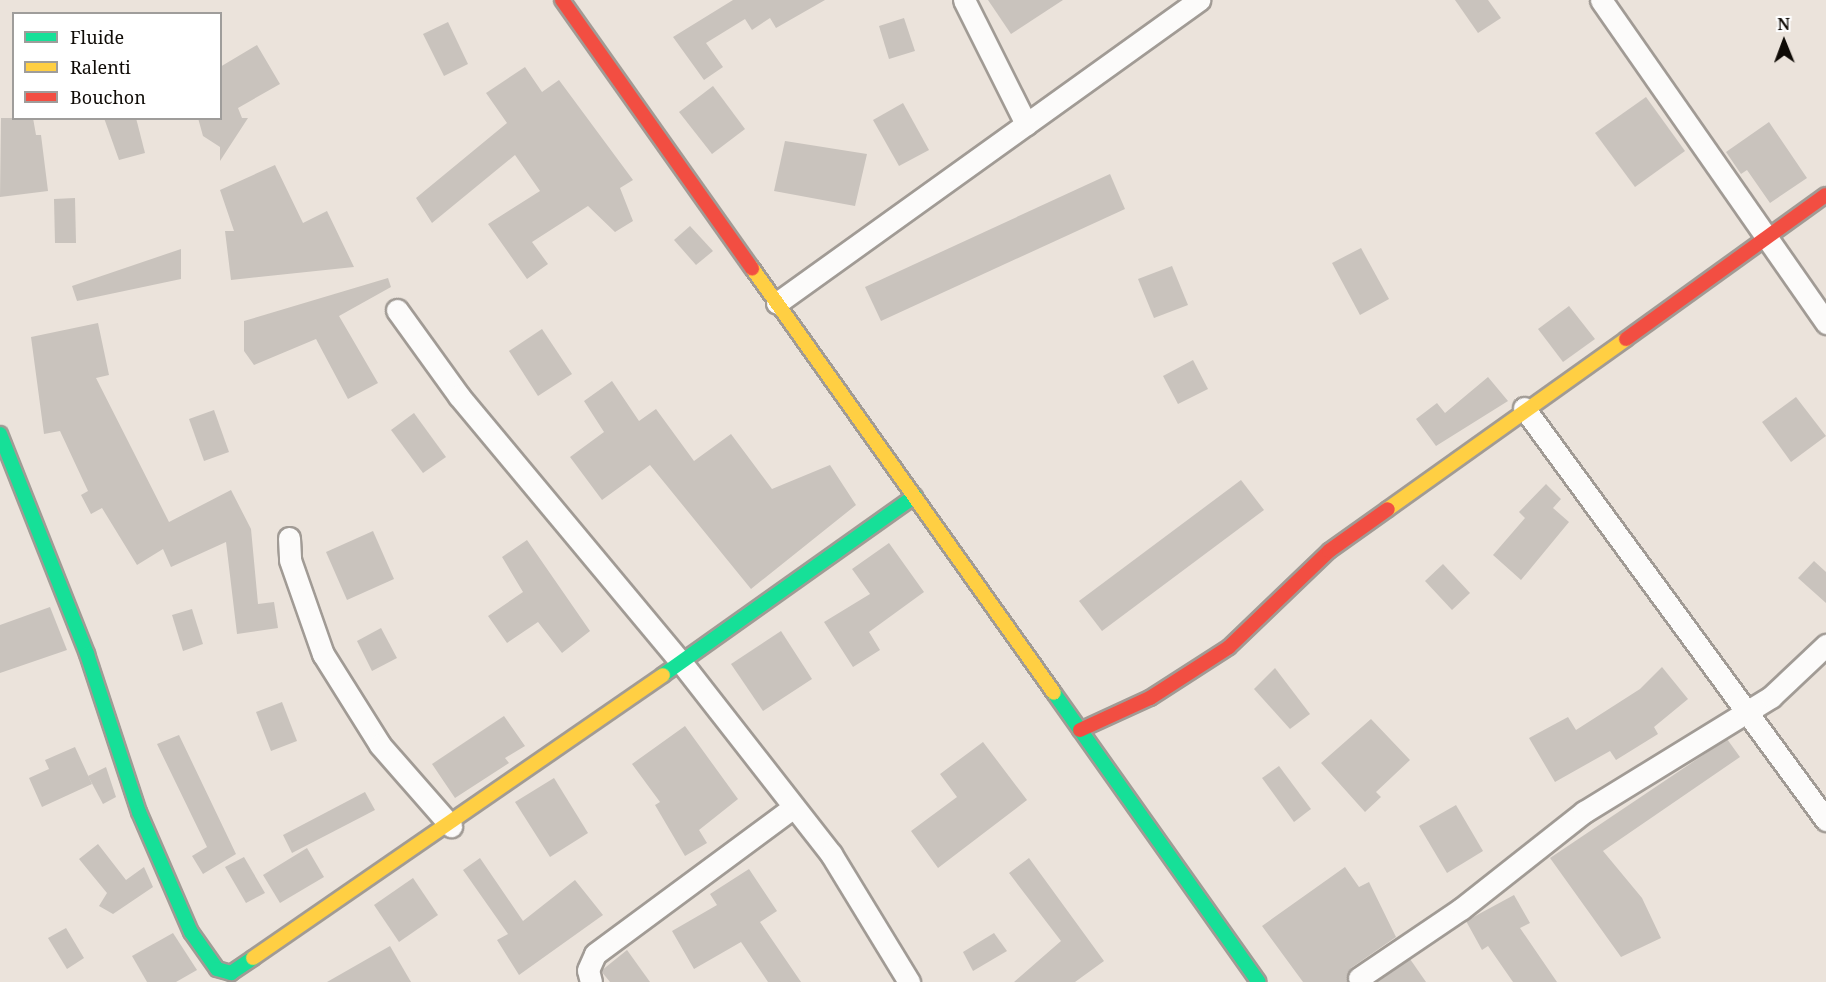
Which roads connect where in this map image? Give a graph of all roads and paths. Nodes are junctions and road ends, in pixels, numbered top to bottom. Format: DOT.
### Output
graph roads {
  1 [pos="562,0"];
  2 [pos="964,0"];
  3 [pos="1199,0"];
  4 [pos="1601,0"];
  5 [pos="1026,124"];
  6 [pos="1826,195"];
  7 [pos="1767,238"];
  8 [pos="777,303"];
  9 [pos="397,310"];
  10 [pos="1826,323"];
  11 [pos="1524,408"];
  12 [pos="0,434"];
  13 [pos="915,496"];
  14 [pos="289,538"];
  15 [pos="1826,645"];
  16 [pos="681,662"];
  17 [pos="1747,712"];
  18 [pos="1080,730"];
  19 [pos="794,807"];
  20 [pos="1826,820"];
  21 [pos="451,826"];
  22 [pos="1359,978"];
  23 [pos="591,982"];
  24 [pos="909,982"];
  25 [pos="1259,982"];
  1 -- 8 [label="street"];
  2 -- 5 [label="street"];
  3 -- 5 [label="street"];
  4 -- 7 [label="street"];
  5 -- 8 [label="street"];
  6 -- 7 [label="street"];
  7 -- 10 [label="street"];
  7 -- 11 [label="street"];
  8 -- 13 [label="street"];
  9 -- 16 [label="street"];
  11 -- 17 [label="street"];
  11 -- 18 [label="street"];
  12 -- 21 [label="street"];
  13 -- 16 [label="street"];
  13 -- 18 [label="street"];
  14 -- 21 [label="street"];
  15 -- 17 [label="street"];
  16 -- 19 [label="street"];
  16 -- 21 [label="street"];
  17 -- 20 [label="street"];
  17 -- 22 [label="street"];
  18 -- 25 [label="street"];
  19 -- 23 [label="street"];
  19 -- 24 [label="street"];
}
